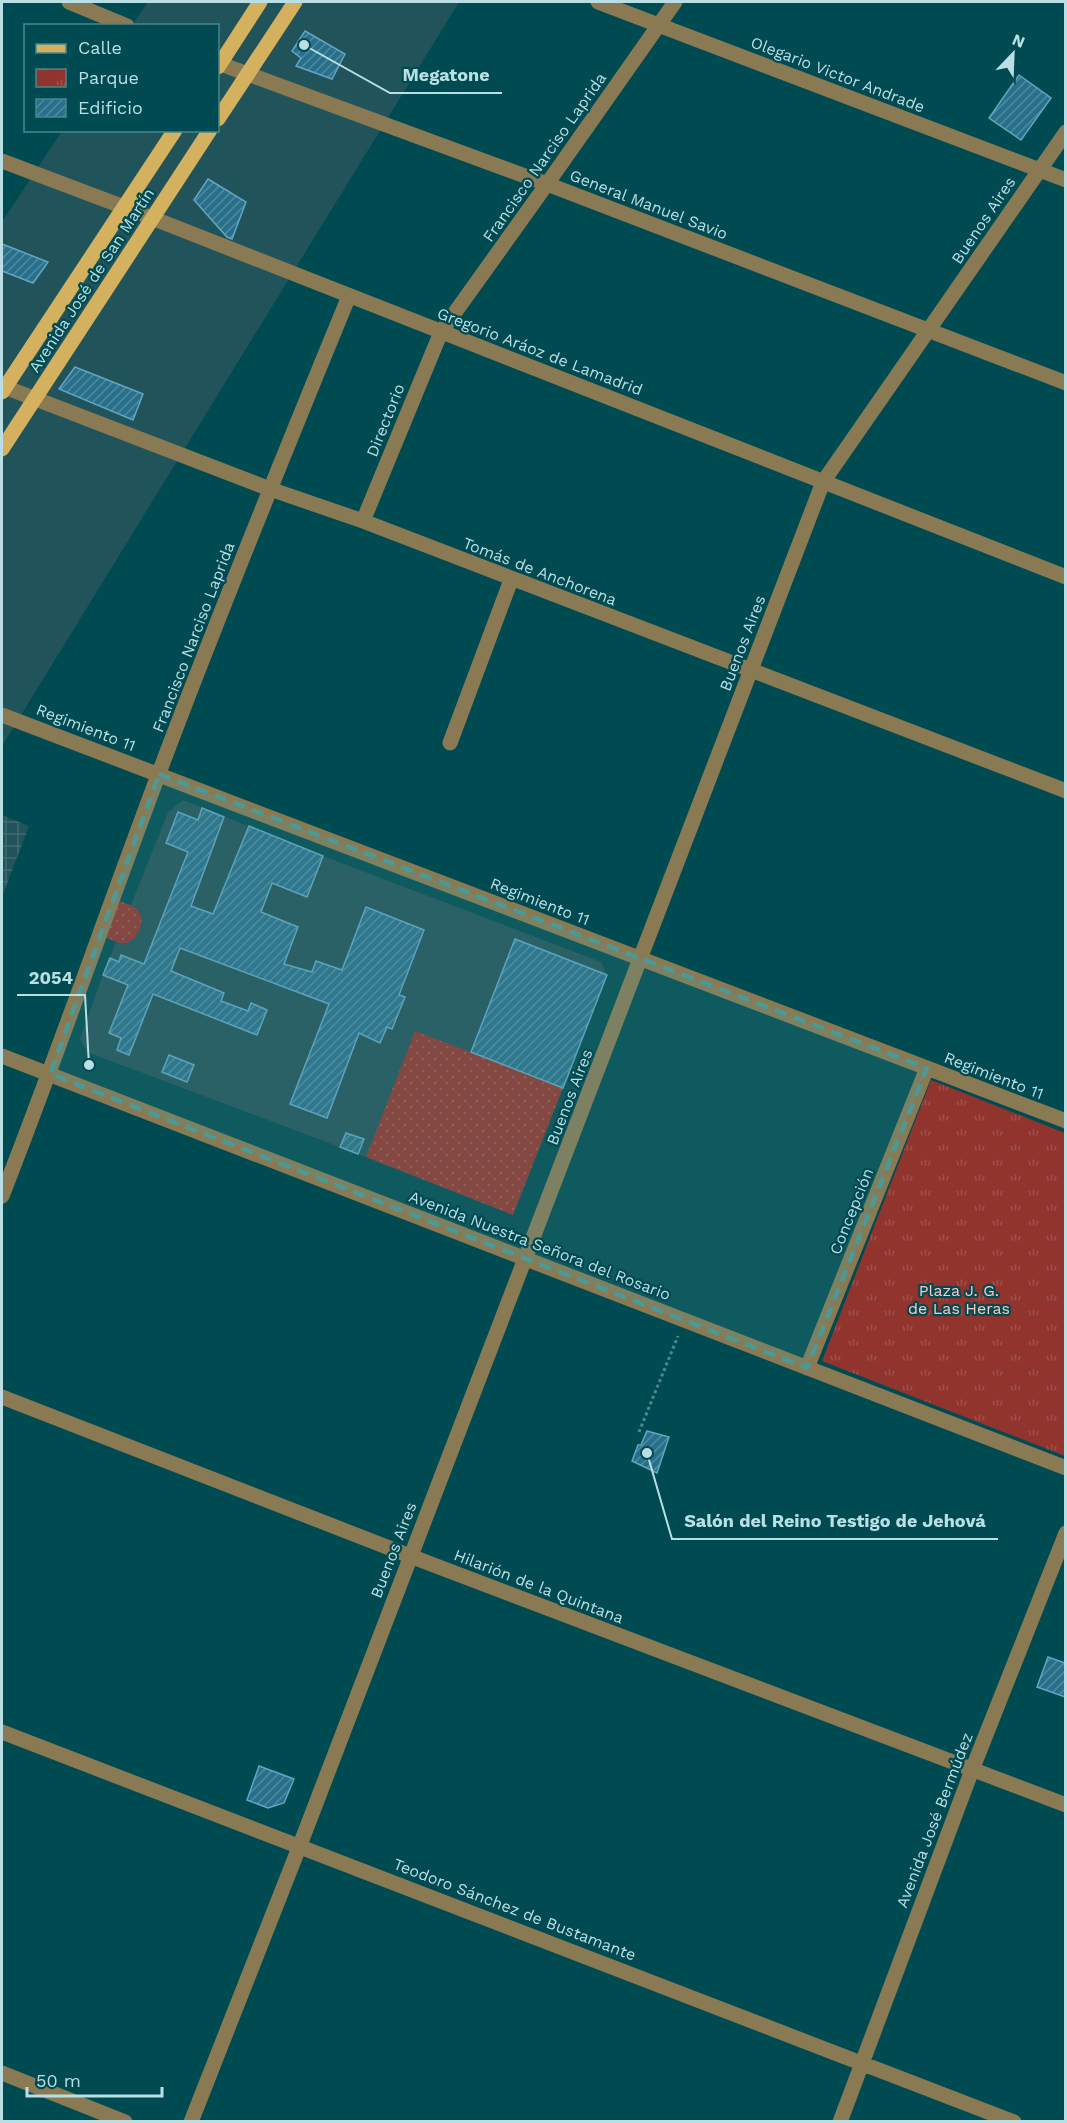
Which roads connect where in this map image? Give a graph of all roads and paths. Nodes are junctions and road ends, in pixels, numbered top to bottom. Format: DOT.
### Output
graph roads {
  1 [pos="69,2"];
  2 [pos="260,2"];
  3 [pos="295,2"];
  4 [pos="598,2"];
  5 [pos="675,2"];
  6 [pos="122,24"];
  7 [pos="659,25"];
  8 [pos="219,64"];
  9 [pos="219,65"];
  10 [pos="247,74"];
  11 [pos="219,117"];
  12 [pos="174,132"];
  13 [pos="209,132"];
  14 [pos="1065,132"];
  15 [pos="2,161"];
  16 [pos="1039,170"];
  17 [pos="1065,180"];
  18 [pos="547,184"];
  19 [pos="124,207"];
  20 [pos="152,219"];
  21 [pos="349,296"];
  22 [pos="930,330"];
  23 [pos="441,332"];
  24 [pos="1065,383"];
  25 [pos="2,388"];
  26 [pos="35,398"];
  27 [pos="2,449"];
  28 [pos="823,482"];
  29 [pos="270,489"];
  30 [pos="363,521"];
  31 [pos="1065,577"];
  32 [pos="511,580"];
  33 [pos="750,672"];
  34 [pos="2,715"];
  35 [pos="450,743"];
  36 [pos="159,774"];
  37 [pos="1065,791"];
  38 [pos="642,959"];
  39 [pos="2,1056"];
  40 [pos="927,1068"];
  41 [pos="50,1074"];
  42 [pos="1065,1121"];
  43 [pos="2,1196"];
  44 [pos="526,1259"];
  45 [pos="684,1320"];
  46 [pos="807,1368"];
  47 [pos="2,1397"];
  48 [pos="639,1432"];
  49 [pos="1065,1468"];
  50 [pos="1065,1533"];
  51 [pos="410,1556"];
  52 [pos="2,1732"];
  53 [pos="972,1770"];
  54 [pos="1065,1805"];
  55 [pos="300,1845"];
  56 [pos="861,2063"];
  57 [pos="2,2073"];
  58 [pos="125,2121"];
  59 [pos="191,2121"];
  60 [pos="840,2121"];
  61 [pos="1014,2121"];
  1 -- 6 [label="street"];
  2 -- 8 [label="main road"];
  3 -- 10 [label="main road"];
  4 -- 7 [label="street, Olegario Victor Andrade"];
  5 -- 7 [label="street, Francisco Narciso Laprida"];
  7 -- 16 [label="street, Olegario Victor Andrade"];
  7 -- 18 [label="street, Francisco Narciso Laprida"];
  9 -- 10 [label="street, General Manuel Savio"];
  10 -- 11 [label="main road"];
  10 -- 18 [label="street, General Manuel Savio"];
  12 -- 19 [label="main road, Avenida José de San Martín"];
  13 -- 20 [label="main road, Avenida José de San Martín"];
  14 -- 16 [label="street, Buenos Aires"];
  15 -- 19 [label="street, Gregorio Aráoz de Lamadrid"];
  16 -- 17 [label="street, Olegario Victor Andrade"];
  16 -- 22 [label="street, Buenos Aires"];
  18 -- 22 [label="street, General Manuel Savio"];
  18 -- 23 [label="street, Francisco Narciso Laprida"];
  19 -- 20 [label="street, Gregorio Aráoz de Lamadrid"];
  19 -- 25 [label="main road, Avenida José de San Martín"];
  20 -- 21 [label="street, Gregorio Aráoz de Lamadrid"];
  20 -- 26 [label="main road, Avenida José de San Martín"];
  21 -- 23 [label="street, Gregorio Aráoz de Lamadrid"];
  21 -- 29 [label="street, Francisco Narciso Laprida"];
  22 -- 24 [label="street, General Manuel Savio"];
  22 -- 28 [label="street, Buenos Aires"];
  23 -- 28 [label="street, Gregorio Aráoz de Lamadrid"];
  23 -- 30 [label="street, Directorio"];
  25 -- 26 [label="street, Tomás de Anchorena"];
  26 -- 27 [label="main road, Avenida José de San Martín"];
  26 -- 29 [label="street, Tomás de Anchorena"];
  28 -- 31 [label="street, Gregorio Aráoz de Lamadrid"];
  28 -- 33 [label="street, Buenos Aires"];
  29 -- 30 [label="street, Tomás de Anchorena"];
  29 -- 36 [label="street, Francisco Narciso Laprida"];
  30 -- 32 [label="street, Tomás de Anchorena"];
  32 -- 33 [label="street, Tomás de Anchorena"];
  32 -- 35 [label="street"];
  33 -- 37 [label="street, Tomás de Anchorena"];
  33 -- 38 [label="street, Buenos Aires"];
  34 -- 36 [label="street, Regimiento 11"];
  36 -- 38 [label="street, Regimiento 11"];
  36 -- 41 [label="street, Francisco Narciso Laprida"];
  38 -- 40 [label="street, Regimiento 11"];
  38 -- 44 [label="street, Buenos Aires"];
  39 -- 41 [label="street, Avenida Nuestra Señora del Rosario"];
  40 -- 42 [label="street, Regimiento 11"];
  40 -- 46 [label="street, Concepción"];
  41 -- 43 [label="street, Francisco Narciso Laprida"];
  41 -- 44 [label="street, Avenida Nuestra Señora del Rosario"];
  44 -- 45 [label="street, Avenida Nuestra Señora del Rosario"];
  44 -- 51 [label="street, Buenos Aires"];
  45 -- 46 [label="street, Avenida Nuestra Señora del Rosario"];
  45 -- 48 [label="path"];
  46 -- 49 [label="street, Avenida Nuestra Señora del Rosario"];
  47 -- 51 [label="street, Hilarión de la Quintana"];
  50 -- 53 [label="street, Avenida José Bermúdez"];
  51 -- 53 [label="street, Hilarión de la Quintana"];
  51 -- 55 [label="street, Buenos Aires"];
  52 -- 55 [label="street, Teodoro Sánchez de Bustamante"];
  53 -- 54 [label="street, Hilarión de la Quintana"];
  53 -- 56 [label="street, Avenida José Bermúdez"];
  55 -- 56 [label="street, Teodoro Sánchez de Bustamante"];
  55 -- 59 [label="street, Buenos Aires"];
  56 -- 60 [label="street, Avenida José Bermúdez"];
  56 -- 61 [label="street, Teodoro Sánchez de Bustamante"];
  57 -- 58 [label="street"];
}
